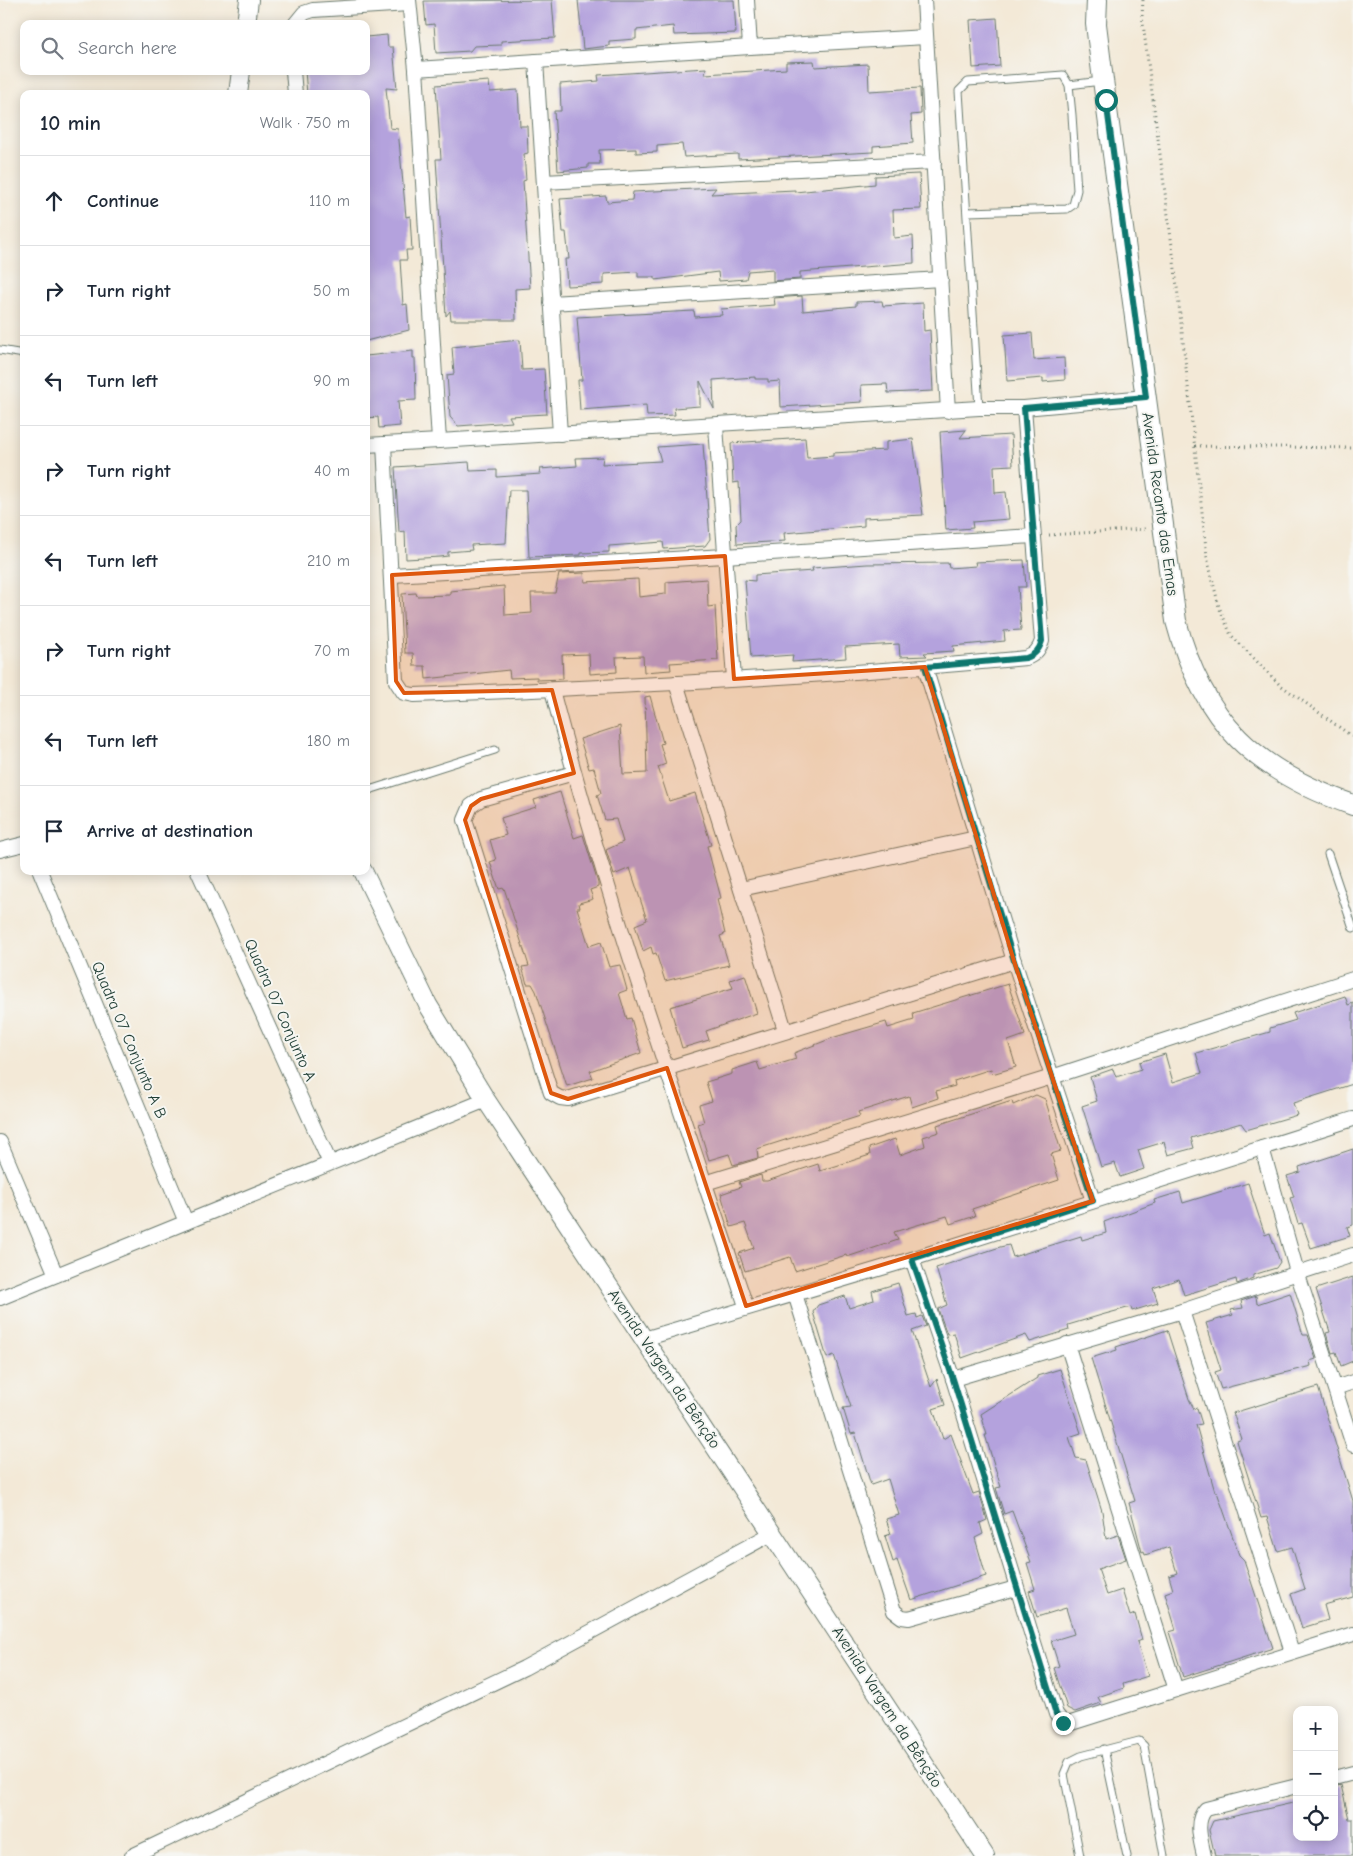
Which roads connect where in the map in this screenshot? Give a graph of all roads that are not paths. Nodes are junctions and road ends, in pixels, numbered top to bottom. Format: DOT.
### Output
graph roads {
  1 [pos="249,0"];
  2 [pos="747,0"];
  3 [pos="924,0"];
  4 [pos="1097,0"];
  5 [pos="409,2"];
  6 [pos="246,20"];
  7 [pos="298,20"];
  8 [pos="926,37"];
  9 [pos="750,47"];
  10 [pos="536,61"];
  11 [pos="416,70"];
  12 [pos="240,75"];
  13 [pos="293,75"];
  14 [pos="1103,80"];
  15 [pos="1070,85"];
  16 [pos="239,90"];
  17 [pos="295,90"];
  18 [pos="934,162"];
  19 [pos="544,182"];
  20 [pos="968,212"];
  21 [pos="941,279"];
  22 [pos="551,303"];
  23 [pos="0,350"];
  24 [pos="20,353"];
  25 [pos="1146,397"];
  26 [pos="979,408"];
  27 [pos="1024,408"];
  28 [pos="948,411"];
  29 [pos="716,426"];
  30 [pos="560,434"];
  31 [pos="439,441"];
  32 [pos="384,444"];
  33 [pos="370,445"];
  34 [pos="1033,536"];
  35 [pos="724,556"];
  36 [pos="392,575"];
  37 [pos="925,667"];
  38 [pos="734,679"];
  39 [pos="676,683"];
  40 [pos="552,690"];
  41 [pos="495,750"];
  42 [pos="574,773"];
  43 [pos="370,790"];
  44 [pos="1353,805"];
  45 [pos="976,838"];
  46 [pos="20,845"];
  47 [pos="0,850"];
  48 [pos="1328,854"];
  49 [pos="42,875"];
  50 [pos="200,875"];
  51 [pos="366,875"];
  52 [pos="741,890"];
  53 [pos="1353,928"];
  54 [pos="1014,961"];
  55 [pos="1353,979"];
  56 [pos="784,1030"];
  57 [pos="667,1068"];
  58 [pos="1052,1077"];
  59 [pos="486,1100"];
  60 [pos="1353,1119"];
  61 [pos="0,1142"];
  62 [pos="1262,1148"];
  63 [pos="330,1163"];
  64 [pos="705,1183"];
  65 [pos="1093,1201"];
  66 [pos="186,1222"];
  67 [pos="1353,1255"];
  68 [pos="912,1259"];
  69 [pos="1297,1272"];
  70 [pos="56,1275"];
  71 [pos="795,1294"];
  72 [pos="0,1298"];
  73 [pos="746,1306"];
  74 [pos="1182,1311"];
  75 [pos="644,1339"];
  76 [pos="1067,1344"];
  77 [pos="953,1379"];
  78 [pos="1353,1382"];
  79 [pos="1335,1388"];
  80 [pos="1353,1445"];
  81 [pos="773,1533"];
  82 [pos="1016,1588"];
  83 [pos="1353,1634"];
  84 [pos="1292,1652"];
  85 [pos="1176,1690"];
  86 [pos="1104,1749"];
  87 [pos="1353,1773"];
  88 [pos="1338,1777"];
  89 [pos="1293,1787"];
  90 [pos="132,1856"];
  91 [pos="985,1856"];
  92 [pos="1080,1856"];
  93 [pos="1127,1856"];
  94 [pos="1164,1856"];
  95 [pos="1204,1856"];
  1 -- 6 [label="street"];
  2 -- 9 [label="street"];
  3 -- 8 [label="street"];
  4 -- 14 [label="main road, Avenida Recanto das Emas"];
  5 -- 7 [label="street"];
  5 -- 11 [label="street"];
  8 -- 9 [label="street"];
  8 -- 18 [label="street"];
  9 -- 10 [label="street"];
  10 -- 11 [label="street"];
  10 -- 19 [label="street"];
  11 -- 31 [label="street"];
  12 -- 16 [label="street"];
  13 -- 17 [label="street"];
  14 -- 15 [label="lane"];
  14 -- 25 [label="main road, Avenida Recanto das Emas"];
  15 -- 20 [label="lane"];
  15 -- 20 [label="lane"];
  18 -- 19 [label="street"];
  18 -- 21 [label="street"];
  19 -- 22 [label="street"];
  20 -- 26 [label="lane"];
  21 -- 22 [label="street"];
  21 -- 28 [label="street"];
  22 -- 30 [label="street"];
  23 -- 24 [label="lane"];
  25 -- 27 [label="street"];
  25 -- 44 [label="main road, Avenida Recanto das Emas"];
  26 -- 27 [label="street"];
  26 -- 28 [label="street"];
  27 -- 34 [label="street"];
  28 -- 29 [label="street"];
  29 -- 30 [label="street"];
  29 -- 35 [label="street"];
  30 -- 31 [label="street"];
  31 -- 32 [label="street"];
  32 -- 33 [label="street"];
  32 -- 36 [label="street"];
  34 -- 35 [label="street"];
  34 -- 37 [label="street"];
  35 -- 36 [label="street"];
  35 -- 38 [label="street"];
  36 -- 40 [label="street"];
  37 -- 38 [label="street"];
  37 -- 45 [label="street"];
  38 -- 39 [label="street"];
  39 -- 40 [label="street"];
  39 -- 52 [label="street"];
  40 -- 42 [label="street"];
  41 -- 43 [label="lane"];
  42 -- 57 [label="street"];
  42 -- 57 [label="street"];
  45 -- 52 [label="street"];
  45 -- 54 [label="street"];
  46 -- 47 [label="street"];
  48 -- 53 [label="lane"];
  49 -- 66 [label="street, Quadra 07 Conjunto A B"];
  50 -- 63 [label="street, Quadra 07 Conjunto A"];
  51 -- 59 [label="street, Avenida Vargem da Bênção"];
  52 -- 56 [label="street"];
  54 -- 56 [label="street"];
  54 -- 58 [label="street"];
  55 -- 58 [label="street"];
  56 -- 57 [label="street"];
  57 -- 64 [label="street"];
  58 -- 64 [label="street"];
  58 -- 65 [label="street"];
  59 -- 63 [label="street"];
  59 -- 75 [label="street, Avenida Vargem da Bênção"];
  60 -- 62 [label="street"];
  61 -- 70 [label="street"];
  62 -- 65 [label="street"];
  62 -- 69 [label="street"];
  63 -- 66 [label="street"];
  64 -- 73 [label="street"];
  65 -- 68 [label="street"];
  66 -- 70 [label="street"];
  67 -- 69 [label="street"];
  68 -- 71 [label="street"];
  68 -- 77 [label="street"];
  69 -- 74 [label="street"];
  69 -- 79 [label="street"];
  70 -- 72 [label="street"];
  71 -- 73 [label="street"];
  71 -- 82 [label="street"];
  73 -- 75 [label="street"];
  74 -- 76 [label="street"];
  74 -- 84 [label="street"];
  75 -- 81 [label="street, Avenida Vargem da Bênção"];
  76 -- 77 [label="street"];
  76 -- 85 [label="street"];
  77 -- 82 [label="street"];
  78 -- 79 [label="street"];
  79 -- 80 [label="street"];
  81 -- 90 [label="street"];
  81 -- 91 [label="street, Avenida Vargem da Bênção"];
  82 -- 85 [label="street"];
  83 -- 84 [label="street"];
  84 -- 85 [label="street"];
  86 -- 92 [label="lane"];
  86 -- 93 [label="lane"];
  86 -- 94 [label="lane"];
  87 -- 88 [label="street"];
  89 -- 95 [label="street"];
}
